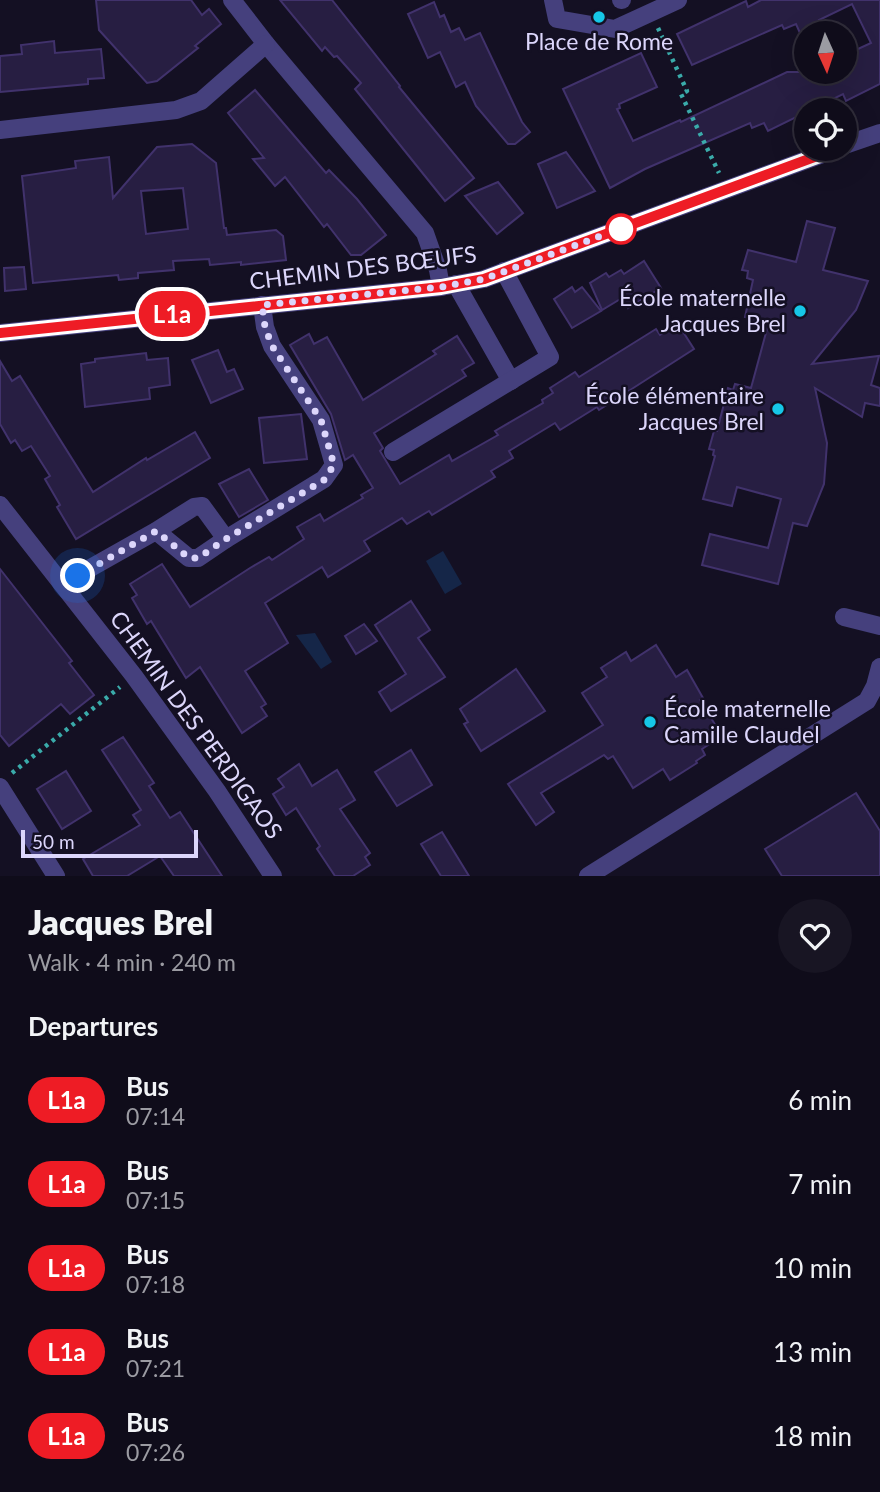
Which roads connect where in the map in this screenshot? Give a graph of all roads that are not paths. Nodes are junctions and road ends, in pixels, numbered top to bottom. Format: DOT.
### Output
graph roads {
  1 [pos="232,0"];
  2 [pos="553,0"];
  3 [pos="678,0"];
  4 [pos="266,44"];
  5 [pos="0,130"];
  6 [pos="880,133"];
  7 [pos="857,141"];
  8 [pos="803,161"];
  9 [pos="504,271"];
  10 [pos="449,286"];
  11 [pos="262,305"];
  12 [pos="0,333"];
  13 [pos="511,381"];
  14 [pos="393,452"];
  15 [pos="0,505"];
  16 [pos="156,531"];
  17 [pos="226,539"];
  18 [pos="62,584"];
  19 [pos="844,617"];
  20 [pos="880,626"];
  21 [pos="880,667"];
  22 [pos="878,687"];
  23 [pos="3,783"];
  24 [pos="56,876"];
  25 [pos="273,876"];
  26 [pos="589,876"];
  1 -- 4 [label="street"];
  2 -- 3 [label="street"];
  4 -- 5 [label="street"];
  4 -- 10 [label="street"];
  6 -- 7 [label="street"];
  8 -- 9 [label="street, CHEMIN DES BŒUFS"];
  9 -- 10 [label="street, CHEMIN DES BŒUFS"];
  9 -- 13 [label="street"];
  10 -- 11 [label="street, CHEMIN DES BŒUFS"];
  10 -- 13 [label="street"];
  11 -- 12 [label="street, CHEMIN DES BŒUFS"];
  11 -- 17 [label="street"];
  13 -- 14 [label="street"];
  15 -- 18 [label="street, CHEMIN DES PERDIGAOS"];
  16 -- 17 [label="street"];
  16 -- 17 [label="street"];
  16 -- 18 [label="street"];
  18 -- 25 [label="street, CHEMIN DES PERDIGAOS"];
  19 -- 20 [label="street"];
  21 -- 22 [label="street"];
  22 -- 26 [label="street"];
  23 -- 24 [label="street"];
}
